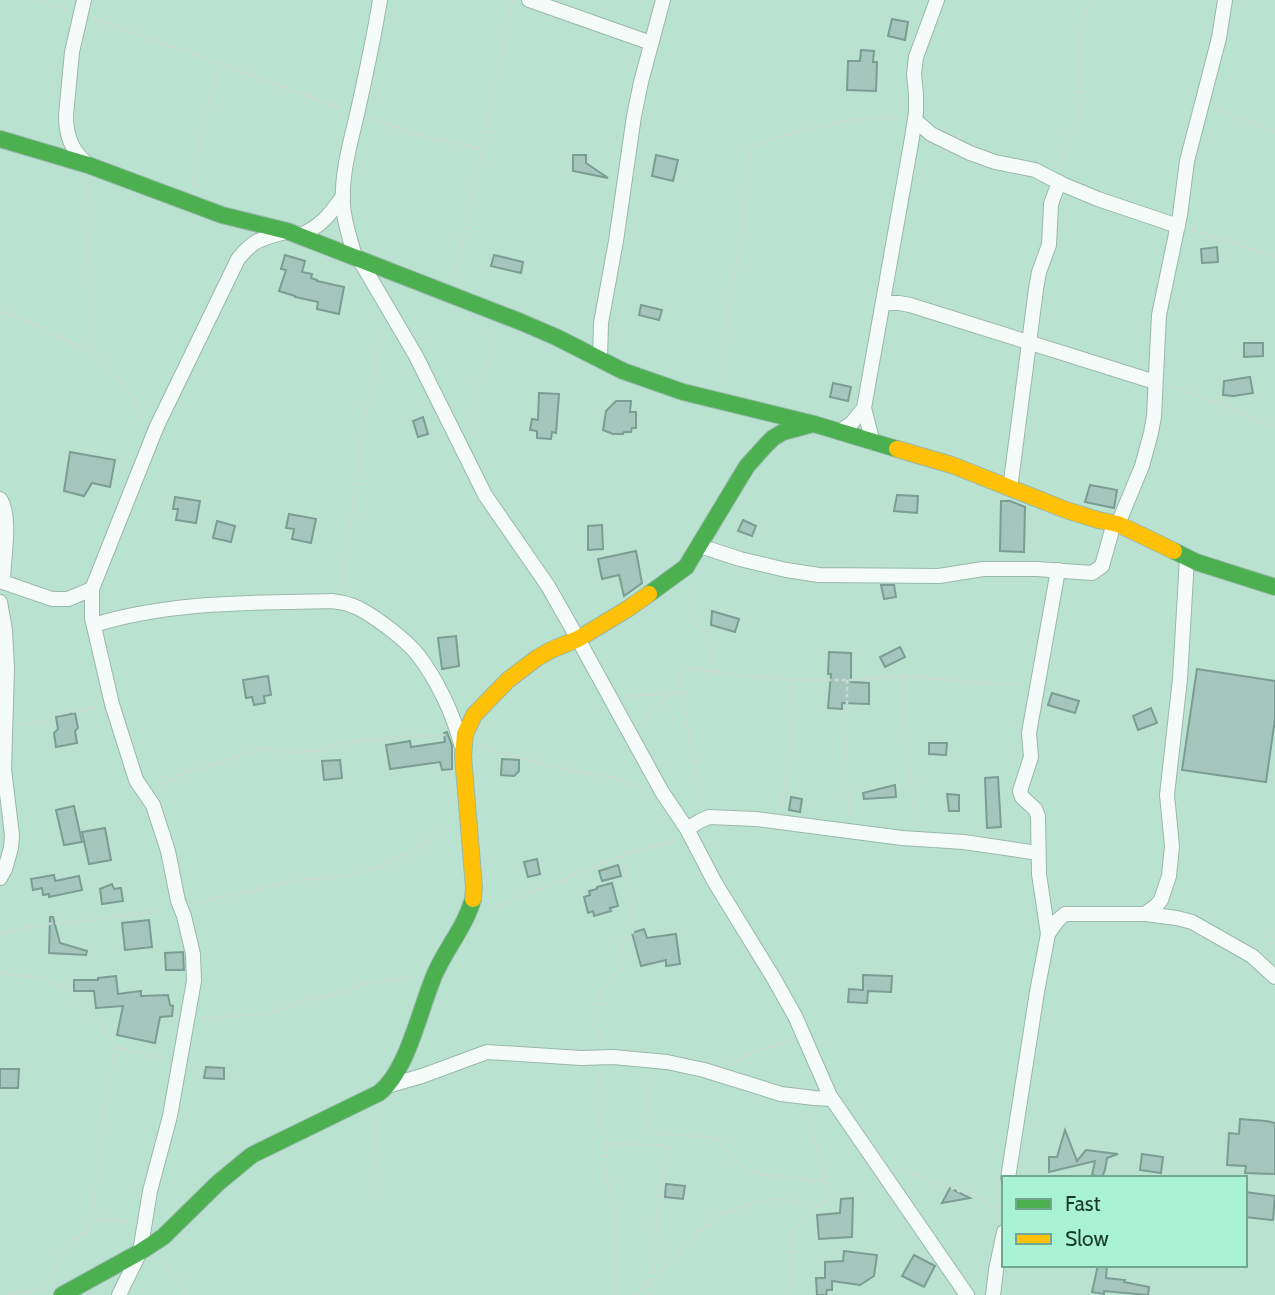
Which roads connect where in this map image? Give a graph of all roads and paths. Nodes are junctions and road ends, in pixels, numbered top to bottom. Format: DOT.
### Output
graph roads {
  1 [pos="37,0"];
  2 [pos="84,0"];
  3 [pos="380,0"];
  4 [pos="512,0"];
  5 [pos="529,0"];
  6 [pos="663,0"];
  7 [pos="937,0"];
  8 [pos="1089,0"];
  9 [pos="1225,0"];
  10 [pos="80,16"];
  11 [pos="651,43"];
  12 [pos="218,64"];
  13 [pos="1202,104"];
  14 [pos="357,114"];
  15 [pos="915,120"];
  16 [pos="1275,132"];
  17 [pos="0,139"];
  18 [pos="481,149"];
  19 [pos="88,165"];
  20 [pos="1059,182"];
  21 [pos="343,196"];
  22 [pos="194,204"];
  23 [pos="1178,226"];
  24 [pos="293,234"];
  25 [pos="1275,257"];
  26 [pos="357,258"];
  27 [pos="453,295"];
  28 [pos="883,303"];
  29 [pos="386,306"];
  30 [pos="491,310"];
  31 [pos="0,312"];
  32 [pos="1028,342"];
  33 [pos="91,353"];
  34 [pos="600,359"];
  35 [pos="1155,382"];
  36 [pos="726,401"];
  37 [pos="864,408"];
  38 [pos="814,424"];
  39 [pos="1275,428"];
  40 [pos="838,432"];
  41 [pos="472,437"];
  42 [pos="152,438"];
  43 [pos="873,443"];
  44 [pos="1010,489"];
  45 [pos="0,499"];
  46 [pos="1116,524"];
  47 [pos="700,546"];
  48 [pos="1187,558"];
  49 [pos="1058,570"];
  50 [pos="692,578"];
  51 [pos="1,582"];
  52 [pos="1275,587"];
  53 [pos="92,589"];
  54 [pos="340,602"];
  55 [pos="0,603"];
  56 [pos="94,625"];
  57 [pos="579,639"];
  58 [pos="716,672"];
  59 [pos="903,676"];
  60 [pos="794,680"];
  61 [pos="847,680"];
  62 [pos="1038,684"];
  63 [pos="682,693"];
  64 [pos="673,694"];
  65 [pos="610,697"];
  66 [pos="112,704"];
  67 [pos="3,737"];
  68 [pos="632,738"];
  69 [pos="462,742"];
  70 [pos="662,792"];
  71 [pos="153,805"];
  72 [pos="709,817"];
  73 [pos="468,818"];
  74 [pos="779,822"];
  75 [pos="845,830"];
  76 [pos="688,831"];
  77 [pos="920,839"];
  78 [pos="1038,853"];
  79 [pos="622,856"];
  80 [pos="0,878"];
  81 [pos="179,904"];
  82 [pos="488,910"];
  83 [pos="1145,914"];
  84 [pos="0,933"];
  85 [pos="1048,934"];
  86 [pos="1275,935"];
  87 [pos="1262,964"];
  88 [pos="436,972"];
  89 [pos="0,973"];
  90 [pos="1275,977"];
  91 [pos="188,1016"];
  92 [pos="804,1037"];
  93 [pos="116,1047"];
  94 [pos="606,1057"];
  95 [pos="650,1060"];
  96 [pos="180,1062"];
  97 [pos="715,1074"];
  98 [pos="387,1086"];
  99 [pos="372,1096"];
  100 [pos="808,1098"];
  101 [pos="832,1099"];
  102 [pos="606,1143"];
  103 [pos="875,1162"];
  104 [pos="1008,1176"];
  105 [pos="828,1182"];
  106 [pos="378,1197"];
  107 [pos="804,1203"];
  108 [pos="1002,1209"];
  109 [pos="96,1219"];
  110 [pos="143,1229"];
  111 [pos="1002,1242"];
  112 [pos="146,1249"];
  113 [pos="649,1282"];
  114 [pos="12,1295"];
  115 [pos="62,1295"];
  116 [pos="119,1295"];
  117 [pos="188,1295"];
  118 [pos="616,1295"];
  119 [pos="635,1295"];
  120 [pos="649,1295"];
  121 [pos="786,1295"];
  122 [pos="967,1295"];
  123 [pos="993,1295"];
  1 -- 10 [label="path"];
  2 -- 10 [label="street"];
  3 -- 14 [label="street"];
  4 -- 18 [label="path"];
  5 -- 11 [label="street"];
  6 -- 11 [label="street"];
  7 -- 15 [label="street"];
  8 -- 20 [label="path"];
  9 -- 13 [label="street"];
  10 -- 12 [label="path"];
  10 -- 19 [label="street"];
  11 -- 34 [label="street"];
  12 -- 14 [label="path"];
  12 -- 22 [label="path"];
  13 -- 16 [label="path"];
  13 -- 23 [label="street"];
  14 -- 18 [label="path"];
  14 -- 21 [label="street"];
  15 -- 20 [label="street"];
  15 -- 28 [label="street"];
  15 -- 36 [label="path"];
  17 -- 19 [label="street"];
  18 -- 27 [label="path"];
  19 -- 22 [label="street"];
  19 -- 33 [label="path"];
  20 -- 23 [label="street"];
  20 -- 32 [label="street"];
  21 -- 24 [label="street"];
  21 -- 26 [label="street"];
  22 -- 24 [label="street"];
  23 -- 25 [label="path"];
  23 -- 35 [label="street"];
  24 -- 26 [label="street"];
  24 -- 42 [label="street"];
  26 -- 27 [label="street"];
  26 -- 29 [label="street"];
  27 -- 30 [label="street"];
  28 -- 32 [label="street"];
  28 -- 37 [label="street"];
  29 -- 54 [label="path"];
  29 -- 57 [label="street"];
  30 -- 34 [label="street"];
  30 -- 41 [label="path"];
  31 -- 33 [label="path"];
  32 -- 35 [label="street"];
  32 -- 44 [label="street"];
  33 -- 42 [label="path"];
  34 -- 36 [label="street"];
  35 -- 39 [label="path"];
  35 -- 46 [label="street"];
  36 -- 38 [label="street"];
  37 -- 40 [label="street"];
  37 -- 43 [label="street"];
  38 -- 40 [label="street"];
  38 -- 47 [label="street"];
  40 -- 43 [label="street"];
  42 -- 53 [label="street"];
  43 -- 44 [label="street"];
  44 -- 46 [label="street"];
  45 -- 51 [label="street"];
  46 -- 48 [label="street"];
  46 -- 49 [label="street"];
  47 -- 49 [label="street"];
  47 -- 57 [label="street"];
  48 -- 52 [label="street"];
  48 -- 83 [label="street"];
  49 -- 62 [label="street"];
  50 -- 58 [label="path"];
  51 -- 53 [label="street"];
  53 -- 56 [label="street"];
  54 -- 56 [label="street"];
  54 -- 69 [label="street"];
  55 -- 67 [label="street"];
  56 -- 66 [label="street"];
  57 -- 65 [label="street"];
  57 -- 69 [label="street"];
  58 -- 60 [label="path"];
  58 -- 63 [label="path"];
  59 -- 61 [label="path"];
  59 -- 62 [label="path"];
  59 -- 77 [label="path"];
  60 -- 61 [label="path"];
  60 -- 74 [label="path"];
  61 -- 75 [label="path"];
  62 -- 78 [label="street"];
  63 -- 64 [label="path"];
  63 -- 72 [label="path"];
  64 -- 65 [label="path"];
  64 -- 68 [label="path"];
  65 -- 68 [label="street"];
  66 -- 67 [label="path"];
  66 -- 71 [label="street"];
  67 -- 80 [label="street"];
  68 -- 70 [label="street"];
  69 -- 70 [label="path"];
  69 -- 71 [label="path"];
  69 -- 73 [label="street"];
  70 -- 76 [label="street"];
  71 -- 81 [label="street"];
  72 -- 74 [label="street"];
  72 -- 76 [label="street"];
  73 -- 81 [label="path"];
  73 -- 88 [label="street"];
  74 -- 75 [label="street"];
  75 -- 77 [label="street"];
  76 -- 79 [label="path"];
  76 -- 92 [label="street"];
  77 -- 78 [label="street"];
  78 -- 85 [label="street"];
  79 -- 82 [label="path"];
  79 -- 94 [label="path"];
  81 -- 84 [label="path"];
  81 -- 91 [label="street"];
  83 -- 85 [label="street"];
  83 -- 87 [label="street"];
  85 -- 104 [label="street"];
  86 -- 87 [label="path"];
  87 -- 90 [label="street"];
  88 -- 91 [label="path"];
  88 -- 98 [label="street"];
  89 -- 93 [label="path"];
  91 -- 96 [label="street"];
  92 -- 97 [label="path"];
  92 -- 101 [label="street"];
  93 -- 96 [label="path"];
  93 -- 109 [label="path"];
  94 -- 95 [label="street"];
  94 -- 98 [label="street"];
  94 -- 102 [label="path"];
  95 -- 97 [label="street"];
  95 -- 105 [label="path"];
  96 -- 110 [label="street"];
  97 -- 100 [label="street"];
  98 -- 99 [label="street"];
  99 -- 106 [label="path"];
  99 -- 112 [label="street"];
  100 -- 101 [label="street"];
  100 -- 105 [label="path"];
  101 -- 103 [label="street"];
  102 -- 113 [label="path"];
  102 -- 118 [label="path"];
  103 -- 108 [label="path"];
  103 -- 122 [label="street"];
  105 -- 121 [label="path"];
  107 -- 113 [label="path"];
  109 -- 110 [label="path"];
  109 -- 114 [label="path"];
  110 -- 112 [label="street"];
  111 -- 123 [label="street"];
  112 -- 115 [label="street"];
  112 -- 116 [label="street"];
  112 -- 117 [label="path"];
  113 -- 119 [label="path"];
  113 -- 120 [label="path"];
}
